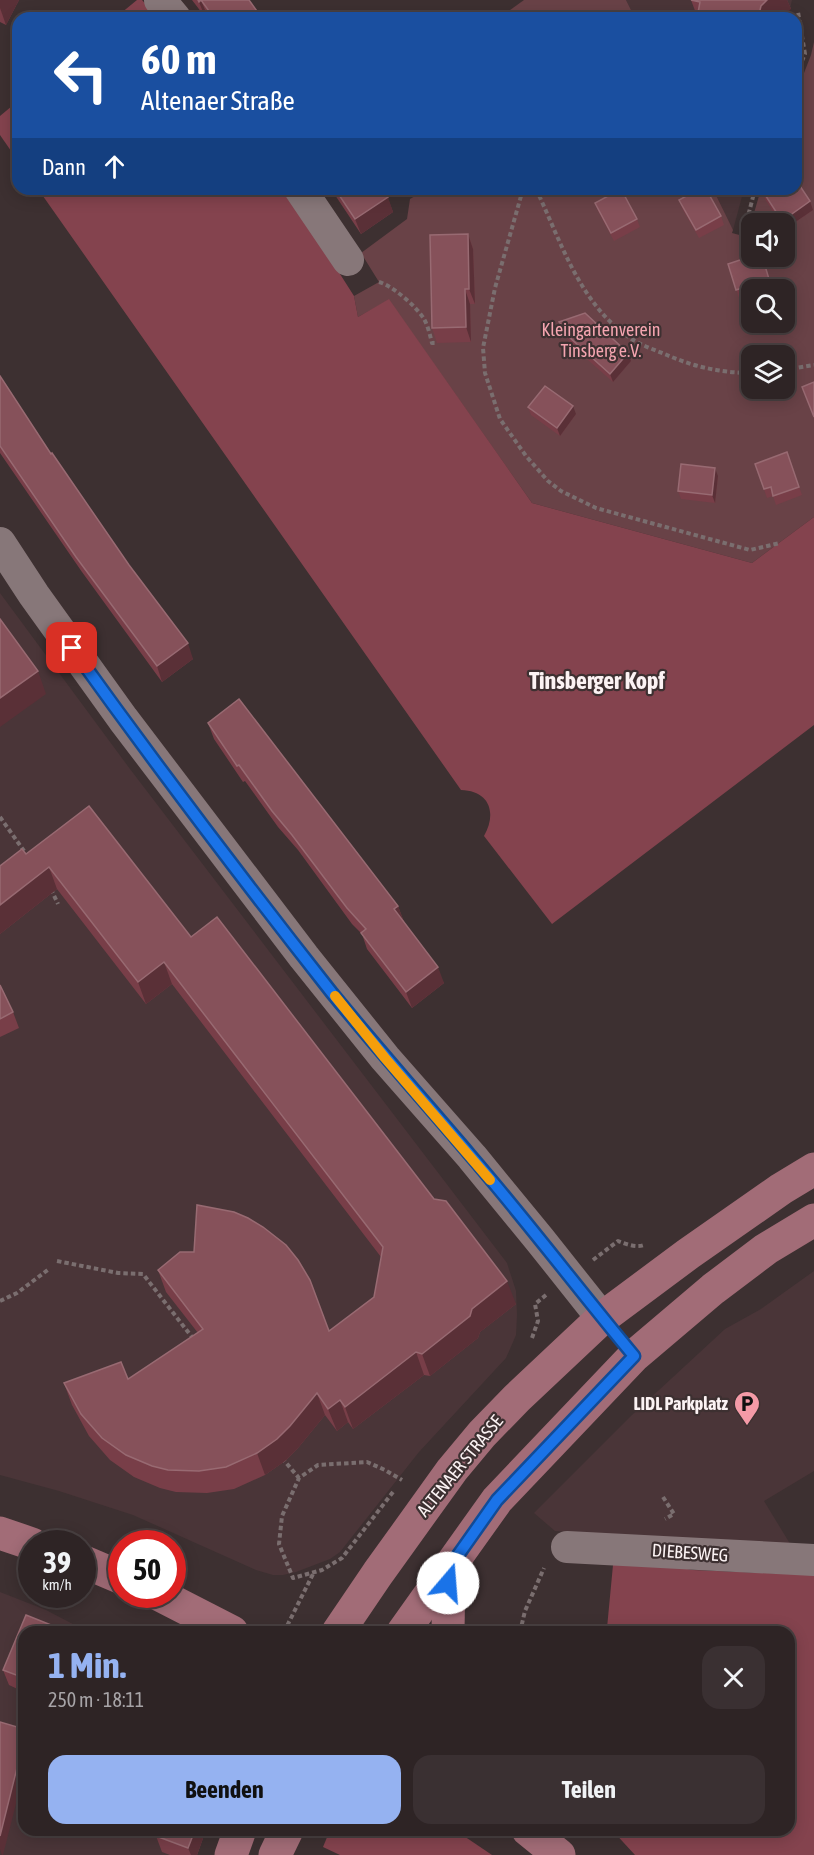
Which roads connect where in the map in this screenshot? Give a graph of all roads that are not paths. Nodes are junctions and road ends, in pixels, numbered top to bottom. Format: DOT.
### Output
graph roads {
  1 [pos="160,0"];
  2 [pos="170,12"];
  3 [pos="304,195"];
  4 [pos="348,260"];
  5 [pos="0,543"];
  6 [pos="814,1169"];
  7 [pos="814,1220"];
  8 [pos="602,1318"];
  9 [pos="634,1356"];
  10 [pos="0,1533"];
  11 [pos="18,1539"];
  12 [pos="567,1547"];
  13 [pos="814,1560"];
  14 [pos="449,1568"];
  15 [pos="185,1608"];
  16 [pos="220,1626"];
  17 [pos="342,1626"];
  18 [pos="407,1626"];
  19 [pos="448,1626"];
  20 [pos="238,1836"];
  21 [pos="284,1836"];
  22 [pos="535,1836"];
  23 [pos="231,1855"];
  24 [pos="275,1855"];
  25 [pos="559,1855"];
  1 -- 2 [label="street"];
  3 -- 4 [label="street"];
  5 -- 8 [label="street"];
  6 -- 8 [label="main road, ALTENAER STRASSE"];
  7 -- 9 [label="main road"];
  8 -- 9 [label="main road"];
  8 -- 17 [label="main road, ALTENAER STRASSE"];
  9 -- 14 [label="main road"];
  10 -- 11 [label="main road"];
  12 -- 13 [label="street, DIEBESWEG"];
  14 -- 18 [label="main road"];
  14 -- 19 [label="main road"];
  15 -- 16 [label="main road"];
  20 -- 23 [label="main road"];
  21 -- 24 [label="main road"];
  22 -- 25 [label="main road"];
}
